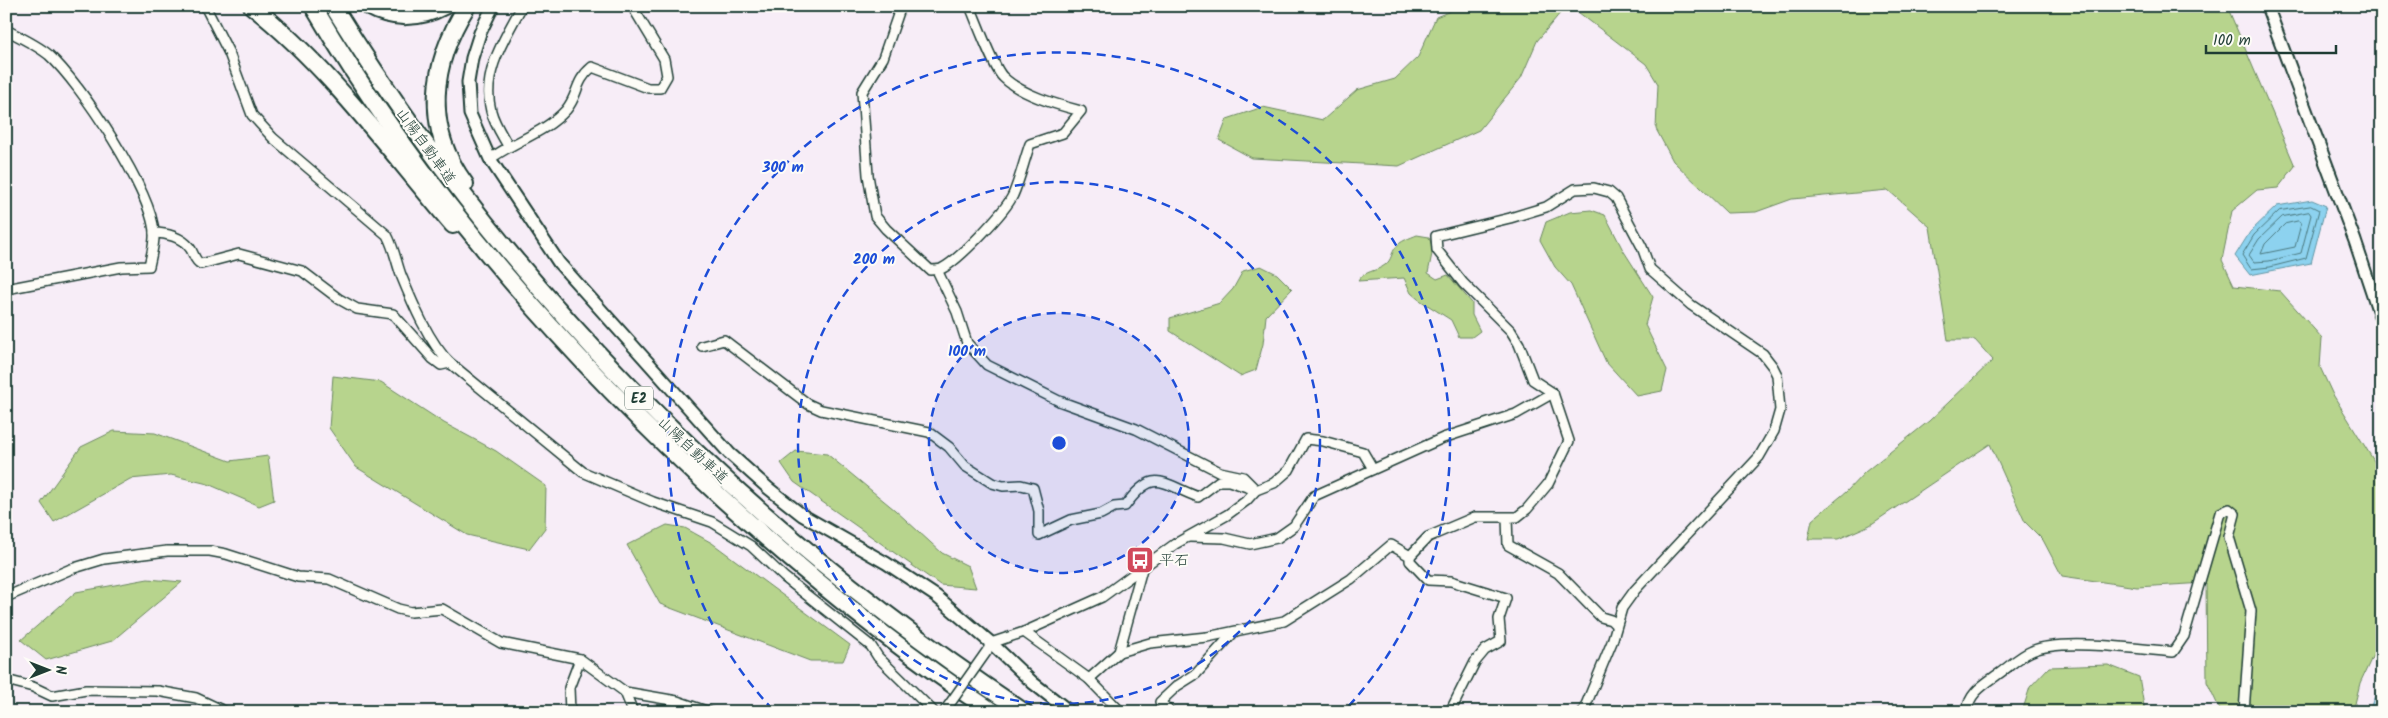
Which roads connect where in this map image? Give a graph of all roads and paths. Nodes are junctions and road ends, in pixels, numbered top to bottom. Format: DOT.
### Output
graph roads {
  1 [pos="205,6"];
  2 [pos="252,6"];
  3 [pos="313,6"];
  4 [pos="333,6"];
  5 [pos="368,6"];
  6 [pos="444,6"];
  7 [pos="467,6"];
  8 [pos="493,6"];
  9 [pos="522,6"];
  10 [pos="632,6"];
  11 [pos="901,6"];
  12 [pos="970,6"];
  13 [pos="2267,6"];
  14 [pos="6,30"];
  15 [pos="508,146"];
  16 [pos="490,159"];
  17 [pos="154,233"];
  18 [pos="502,245"];
  19 [pos="937,270"];
  20 [pos="6,289"];
  21 [pos="2382,322"];
  22 [pos="702,346"];
  23 [pos="576,353"];
  24 [pos="450,363"];
  25 [pos="1553,393"];
  26 [pos="1373,469"];
  27 [pos="1256,490"];
  28 [pos="1507,518"];
  29 [pos="1188,537"];
  30 [pos="1410,556"];
  31 [pos="1142,569"];
  32 [pos="6,597"];
  33 [pos="1616,625"];
  34 [pos="1234,631"];
  35 [pos="1024,632"];
  36 [pos="989,647"];
  37 [pos="1119,652"];
  38 [pos="580,659"];
  39 [pos="1089,679"];
  40 [pos="6,680"];
  41 [pos="625,692"];
  42 [pos="1118,711"];
  43 [pos="226,712"];
  44 [pos="570,712"];
  45 [pos="633,712"];
  46 [pos="709,712"];
  47 [pos="934,712"];
  48 [pos="944,712"];
  49 [pos="993,712"];
  50 [pos="1024,712"];
  51 [pos="1070,712"];
  52 [pos="1170,712"];
  53 [pos="1450,712"];
  54 [pos="1583,712"];
  55 [pos="1967,712"];
  56 [pos="2244,712"];
  1 -- 24 [label="street"];
  2 -- 23 [label="highway"];
  3 -- 23 [label="highway, 山陽自動車道 / E2"];
  4 -- 18 [label="highway, 山陽自動車道 / E2"];
  5 -- 6 [label="highway"];
  7 -- 18 [label="highway"];
  8 -- 16 [label="street"];
  9 -- 15 [label="street"];
  10 -- 15 [label="street"];
  11 -- 19 [label="street"];
  12 -- 19 [label="street"];
  13 -- 21 [label="street"];
  14 -- 17 [label="street"];
  15 -- 16 [label="street"];
  16 -- 36 [label="street"];
  17 -- 20 [label="street"];
  17 -- 24 [label="street"];
  18 -- 50 [label="highway, 山陽自動車道 / E2"];
  19 -- 27 [label="street"];
  22 -- 27 [label="street"];
  23 -- 49 [label="highway, 山陽自動車道 / E2"];
  24 -- 47 [label="street"];
  25 -- 26 [label="street"];
  25 -- 28 [label="street"];
  25 -- 33 [label="street"];
  26 -- 27 [label="street"];
  26 -- 29 [label="street"];
  27 -- 29 [label="street"];
  28 -- 30 [label="street"];
  28 -- 33 [label="street"];
  29 -- 31 [label="street"];
  30 -- 34 [label="street"];
  30 -- 53 [label="street"];
  31 -- 35 [label="street"];
  31 -- 37 [label="street"];
  32 -- 38 [label="street"];
  33 -- 54 [label="street"];
  34 -- 37 [label="street"];
  34 -- 52 [label="street"];
  35 -- 36 [label="street"];
  35 -- 39 [label="street"];
  36 -- 48 [label="street, bridge"];
  36 -- 51 [label="street"];
  37 -- 39 [label="street"];
  38 -- 41 [label="street"];
  38 -- 44 [label="street"];
  39 -- 42 [label="street"];
  40 -- 43 [label="street"];
  41 -- 45 [label="street"];
  41 -- 46 [label="street"];
  55 -- 56 [label="street"];
}
